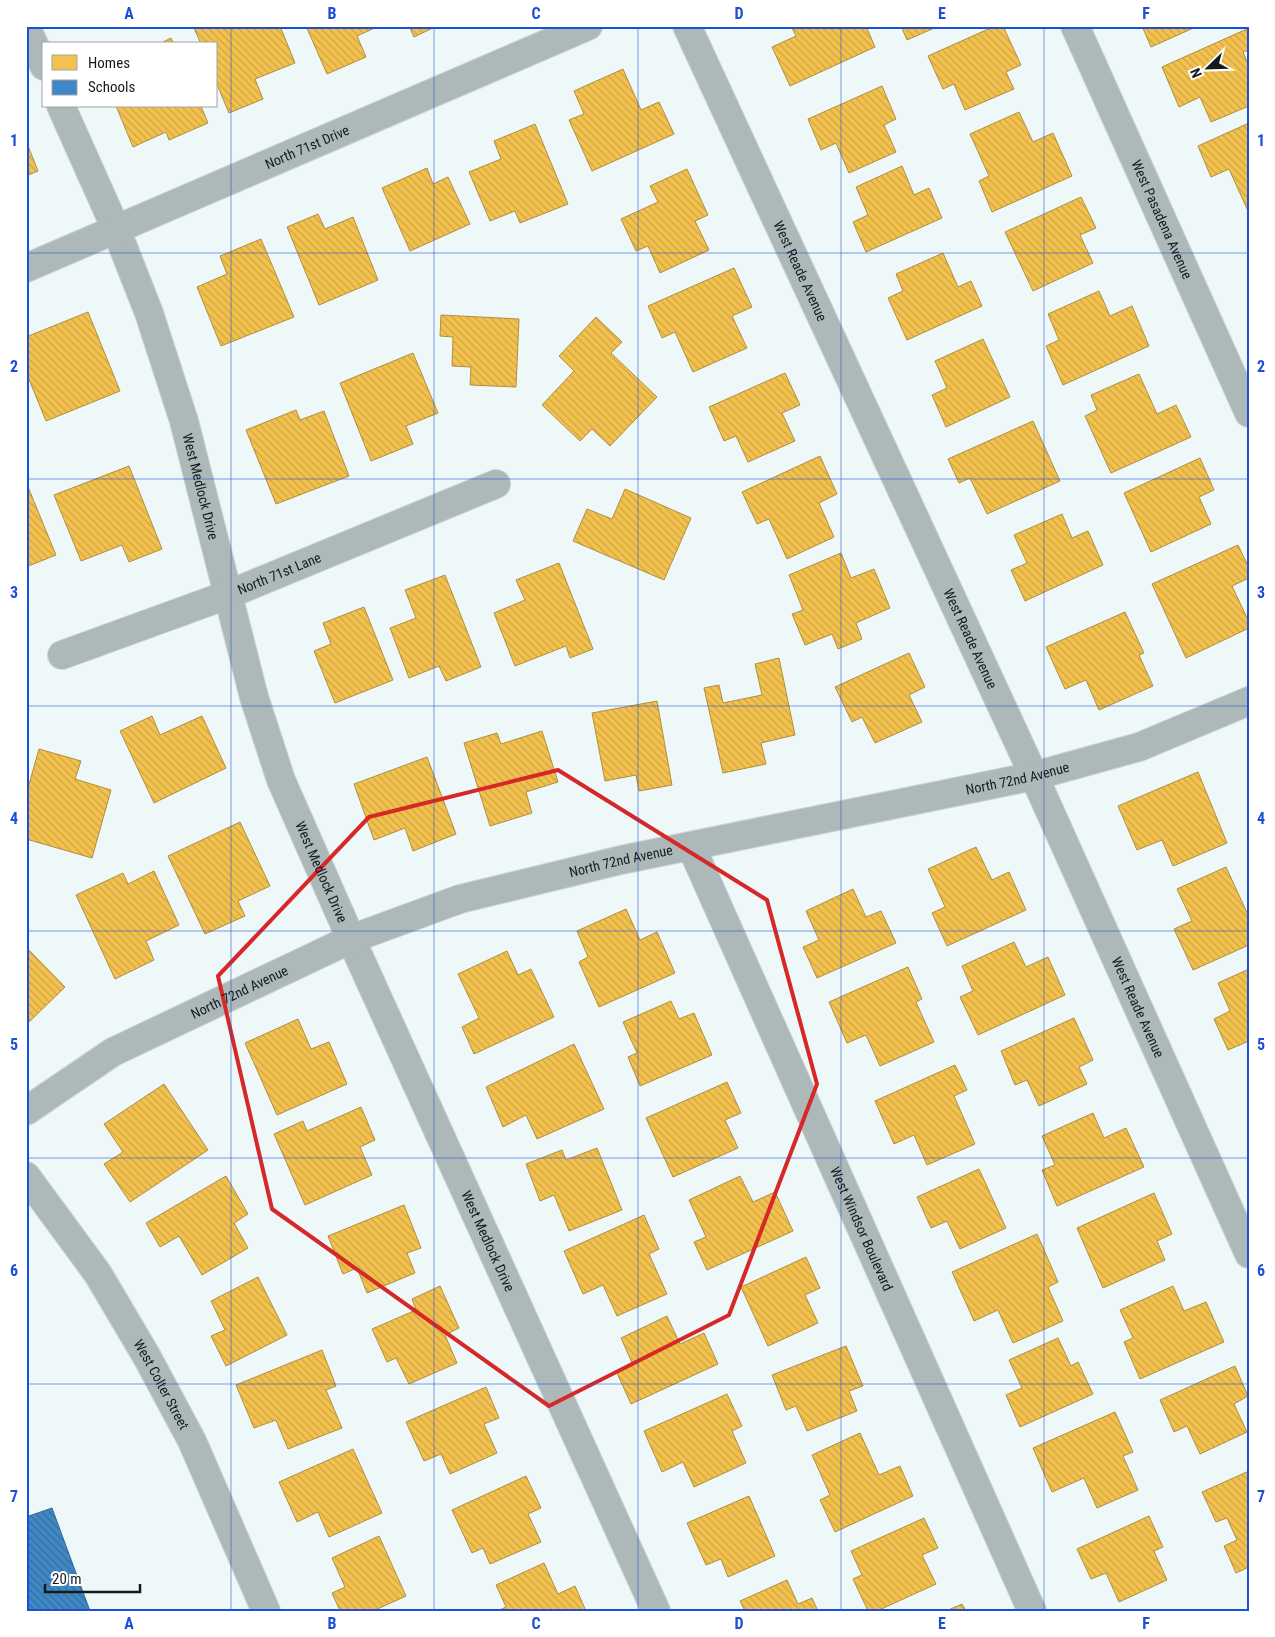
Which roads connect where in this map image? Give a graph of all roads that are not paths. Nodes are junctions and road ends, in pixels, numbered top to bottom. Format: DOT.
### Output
graph roads {
  1 [pos="588,26"];
  2 [pos="687,26"];
  3 [pos="1074,26"];
  4 [pos="26,27"];
  5 [pos="42,62"];
  6 [pos="63,108"];
  7 [pos="116,229"];
  8 [pos="26,268"];
  9 [pos="1249,412"];
  10 [pos="496,484"];
  11 [pos="227,595"];
  12 [pos="62,655"];
  13 [pos="1249,701"];
  14 [pos="1034,776"];
  15 [pos="691,846"];
  16 [pos="352,939"];
  17 [pos="26,1110"];
  18 [pos="26,1176"];
  19 [pos="1249,1254"];
  20 [pos="266,1611"];
  21 [pos="656,1611"];
  22 [pos="1032,1611"];
  1 -- 7 [label="street, North 71st Drive"];
  2 -- 14 [label="street, West Reade Avenue"];
  3 -- 9 [label="street, West Pasadena Avenue"];
  4 -- 5 [label="street"];
  6 -- 7 [label="street, West Medlock Drive"];
  7 -- 8 [label="street, North 71st Drive"];
  7 -- 11 [label="street, West Medlock Drive"];
  10 -- 11 [label="street, North 71st Lane"];
  11 -- 12 [label="street, North 71st Lane"];
  11 -- 16 [label="street, West Medlock Drive"];
  13 -- 14 [label="street, North 72nd Avenue"];
  14 -- 15 [label="street, North 72nd Avenue"];
  14 -- 19 [label="street, West Reade Avenue"];
  15 -- 16 [label="street, North 72nd Avenue"];
  15 -- 22 [label="street, West Windsor Boulevard"];
  16 -- 17 [label="street, North 72nd Avenue"];
  16 -- 21 [label="street, West Medlock Drive"];
  18 -- 20 [label="street, West Colter Street"];
}
